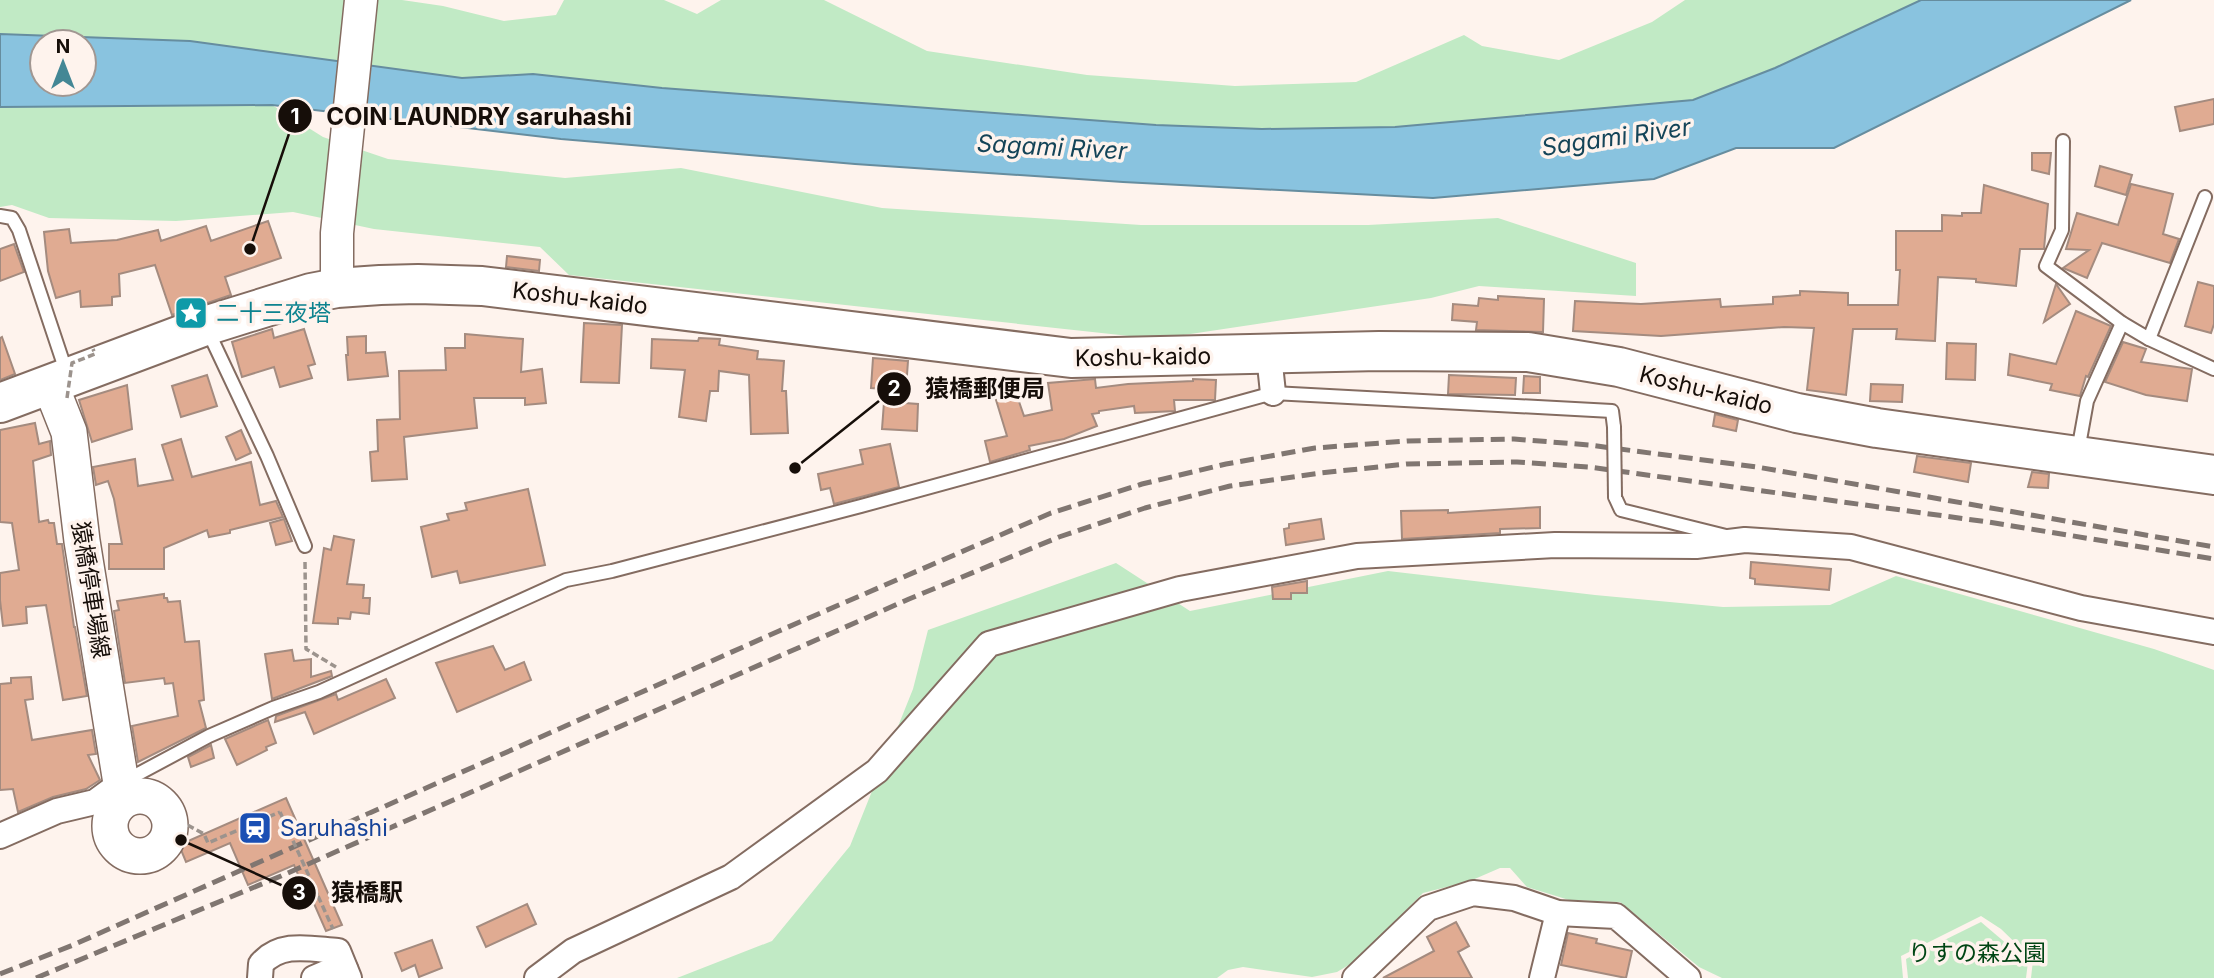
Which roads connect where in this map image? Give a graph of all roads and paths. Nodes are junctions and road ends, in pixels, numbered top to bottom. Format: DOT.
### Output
graph roads {
  1 [pos="361,0"];
  2 [pos="2063,141"];
  3 [pos="2205,197"];
  4 [pos="0,216"];
  5 [pos="337,288"];
  6 [pos="2122,323"];
  7 [pos="205,326"];
  8 [pos="2149,339"];
  9 [pos="93,349"];
  10 [pos="1269,355"];
  11 [pos="2214,369"];
  12 [pos="61,383"];
  13 [pos="1273,393"];
  14 [pos="0,403"];
  15 [pos="2077,456"];
  16 [pos="2214,475"];
  17 [pos="1745,540"];
  18 [pos="305,546"];
  19 [pos="2214,632"];
  20 [pos="352,677"];
  21 [pos="125,790"];
  22 [pos="169,815"];
  23 [pos="0,836"];
  24 [pos="1558,913"];
  25 [pos="344,966"];
  26 [pos="260,978"];
  27 [pos="314,978"];
  28 [pos="537,978"];
  29 [pos="1355,978"];
  30 [pos="1542,978"];
  31 [pos="1688,978"];
  1 -- 5 [label="street"];
  2 -- 6 [label="lane"];
  3 -- 8 [label="lane"];
  4 -- 12 [label="lane"];
  5 -- 7 [label="highway, Koshu-kaido"];
  5 -- 10 [label="highway, Koshu-kaido"];
  6 -- 8 [label="lane"];
  6 -- 15 [label="lane"];
  7 -- 12 [label="highway, Koshu-kaido"];
  7 -- 18 [label="lane"];
  8 -- 11 [label="lane"];
  9 -- 12 [label="path, bridge"];
  10 -- 13 [label="street"];
  10 -- 15 [label="highway, Koshu-kaido"];
  12 -- 14 [label="highway, Koshu-kaido"];
  12 -- 21 [label="main road, 猿橋停車場線"];
  13 -- 17 [label="lane, bridge"];
  13 -- 20 [label="lane"];
  15 -- 16 [label="highway, Koshu-kaido"];
  17 -- 19 [label="street"];
  17 -- 28 [label="street"];
  18 -- 20 [label="path"];
  20 -- 21 [label="lane"];
  21 -- 22 [label="main road"];
  21 -- 22 [label="main road"];
  21 -- 23 [label="street"];
  22 -- 25 [label="path, bridge"];
  24 -- 29 [label="street"];
  24 -- 30 [label="street"];
  24 -- 31 [label="street"];
  25 -- 26 [label="street"];
  25 -- 27 [label="street"];
}
